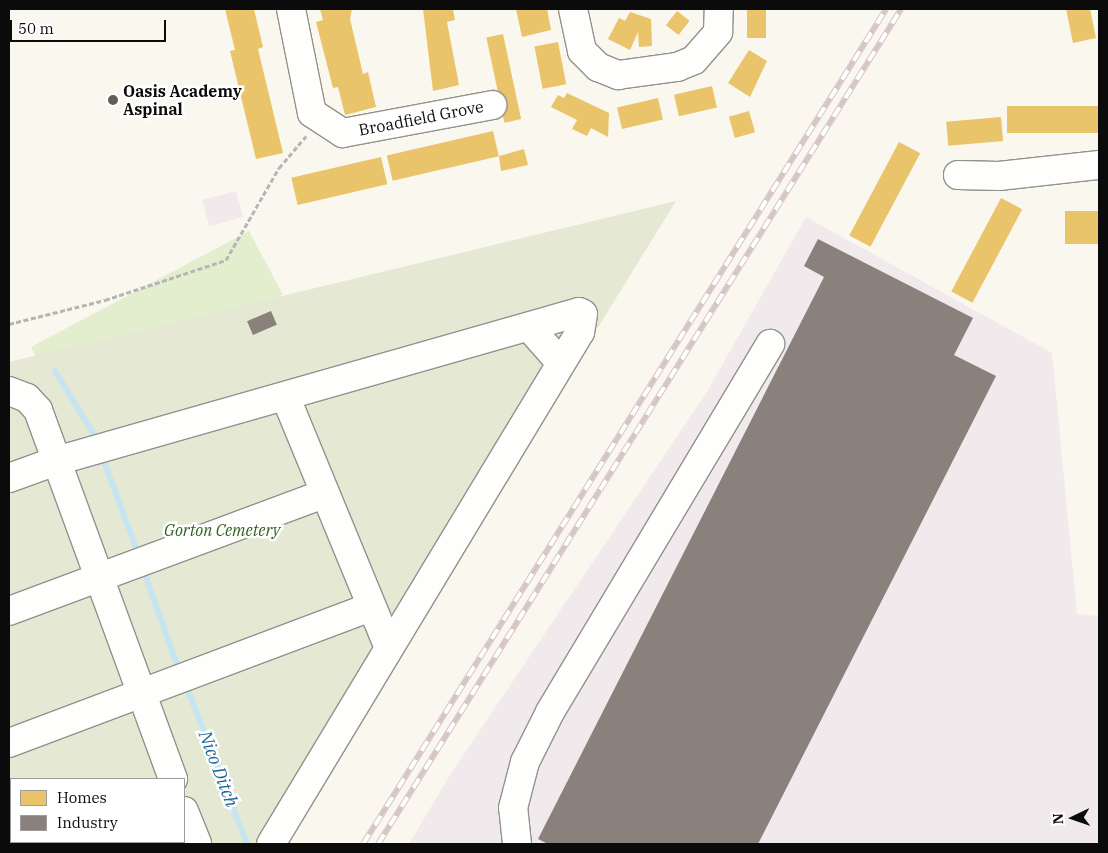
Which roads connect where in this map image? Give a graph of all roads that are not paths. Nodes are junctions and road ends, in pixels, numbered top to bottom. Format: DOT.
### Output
graph roads {
  1 [pos="290,9"];
  2 [pos="573,9"];
  3 [pos="719,9"];
  4 [pos="492,105"];
  5 [pos="1099,164"];
  6 [pos="958,175"];
  7 [pos="529,327"];
  8 [pos="770,344"];
  9 [pos="560,362"];
  10 [pos="9,391"];
  11 [pos="286,398"];
  12 [pos="56,461"];
  13 [pos="9,478"];
  14 [pos="324,494"];
  15 [pos="99,578"];
  16 [pos="370,607"];
  17 [pos="9,611"];
  18 [pos="389,648"];
  19 [pos="142,693"];
  20 [pos="9,742"];
  21 [pos="173,778"];
  22 [pos="185,814"];
  23 [pos="196,844"];
  24 [pos="271,844"];
  25 [pos="517,844"];
  1 -- 4 [label="street, Broadfield Grove"];
  2 -- 3 [label="street"];
  5 -- 6 [label="street"];
  7 -- 9 [label="street"];
  7 -- 9 [label="street"];
  7 -- 11 [label="street"];
  8 -- 25 [label="street"];
  9 -- 18 [label="street"];
  10 -- 12 [label="street"];
  11 -- 12 [label="street"];
  11 -- 14 [label="street"];
  12 -- 13 [label="street"];
  12 -- 15 [label="street"];
  14 -- 15 [label="street"];
  14 -- 16 [label="street"];
  15 -- 17 [label="street"];
  15 -- 19 [label="street"];
  16 -- 18 [label="street"];
  16 -- 19 [label="street"];
  18 -- 24 [label="street"];
  19 -- 20 [label="street"];
  19 -- 21 [label="street"];
  22 -- 23 [label="street"];
}
